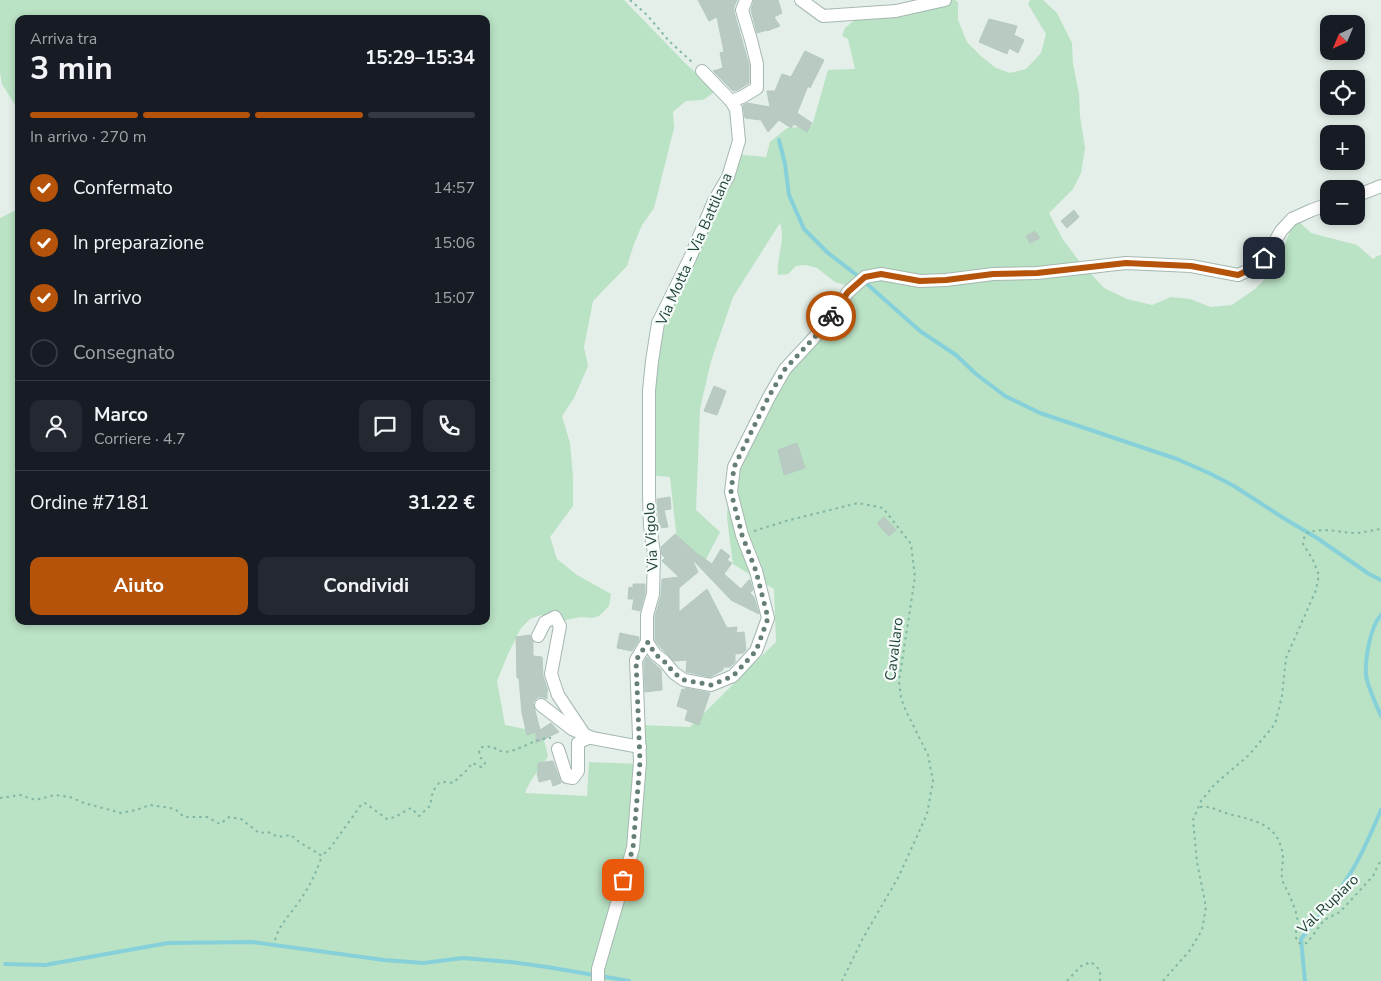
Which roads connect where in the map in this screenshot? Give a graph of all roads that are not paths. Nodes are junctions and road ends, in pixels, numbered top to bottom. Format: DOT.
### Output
graph roads {
  1 [pos="746,0"];
  2 [pos="801,0"];
  3 [pos="945,0"];
  4 [pos="702,72"];
  5 [pos="730,101"];
  6 [pos="1381,186"];
  7 [pos="1365,192"];
  8 [pos="1320,207"];
  9 [pos="649,430"];
  10 [pos="538,636"];
  11 [pos="648,642"];
  12 [pos="542,705"];
  13 [pos="587,736"];
  14 [pos="557,744"];
  15 [pos="640,747"];
  16 [pos="598,981"];
  1 -- 5 [label="street"];
  2 -- 3 [label="street"];
  4 -- 5 [label="street"];
  5 -- 9 [label="street, Via Motta - Via Battilana"];
  6 -- 7 [label="street"];
  8 -- 11 [label="street"];
  9 -- 11 [label="street, Via Vigolo"];
  10 -- 13 [label="street"];
  11 -- 15 [label="street"];
  12 -- 13 [label="street"];
  13 -- 14 [label="street"];
  13 -- 15 [label="street"];
  15 -- 16 [label="street"];
}
